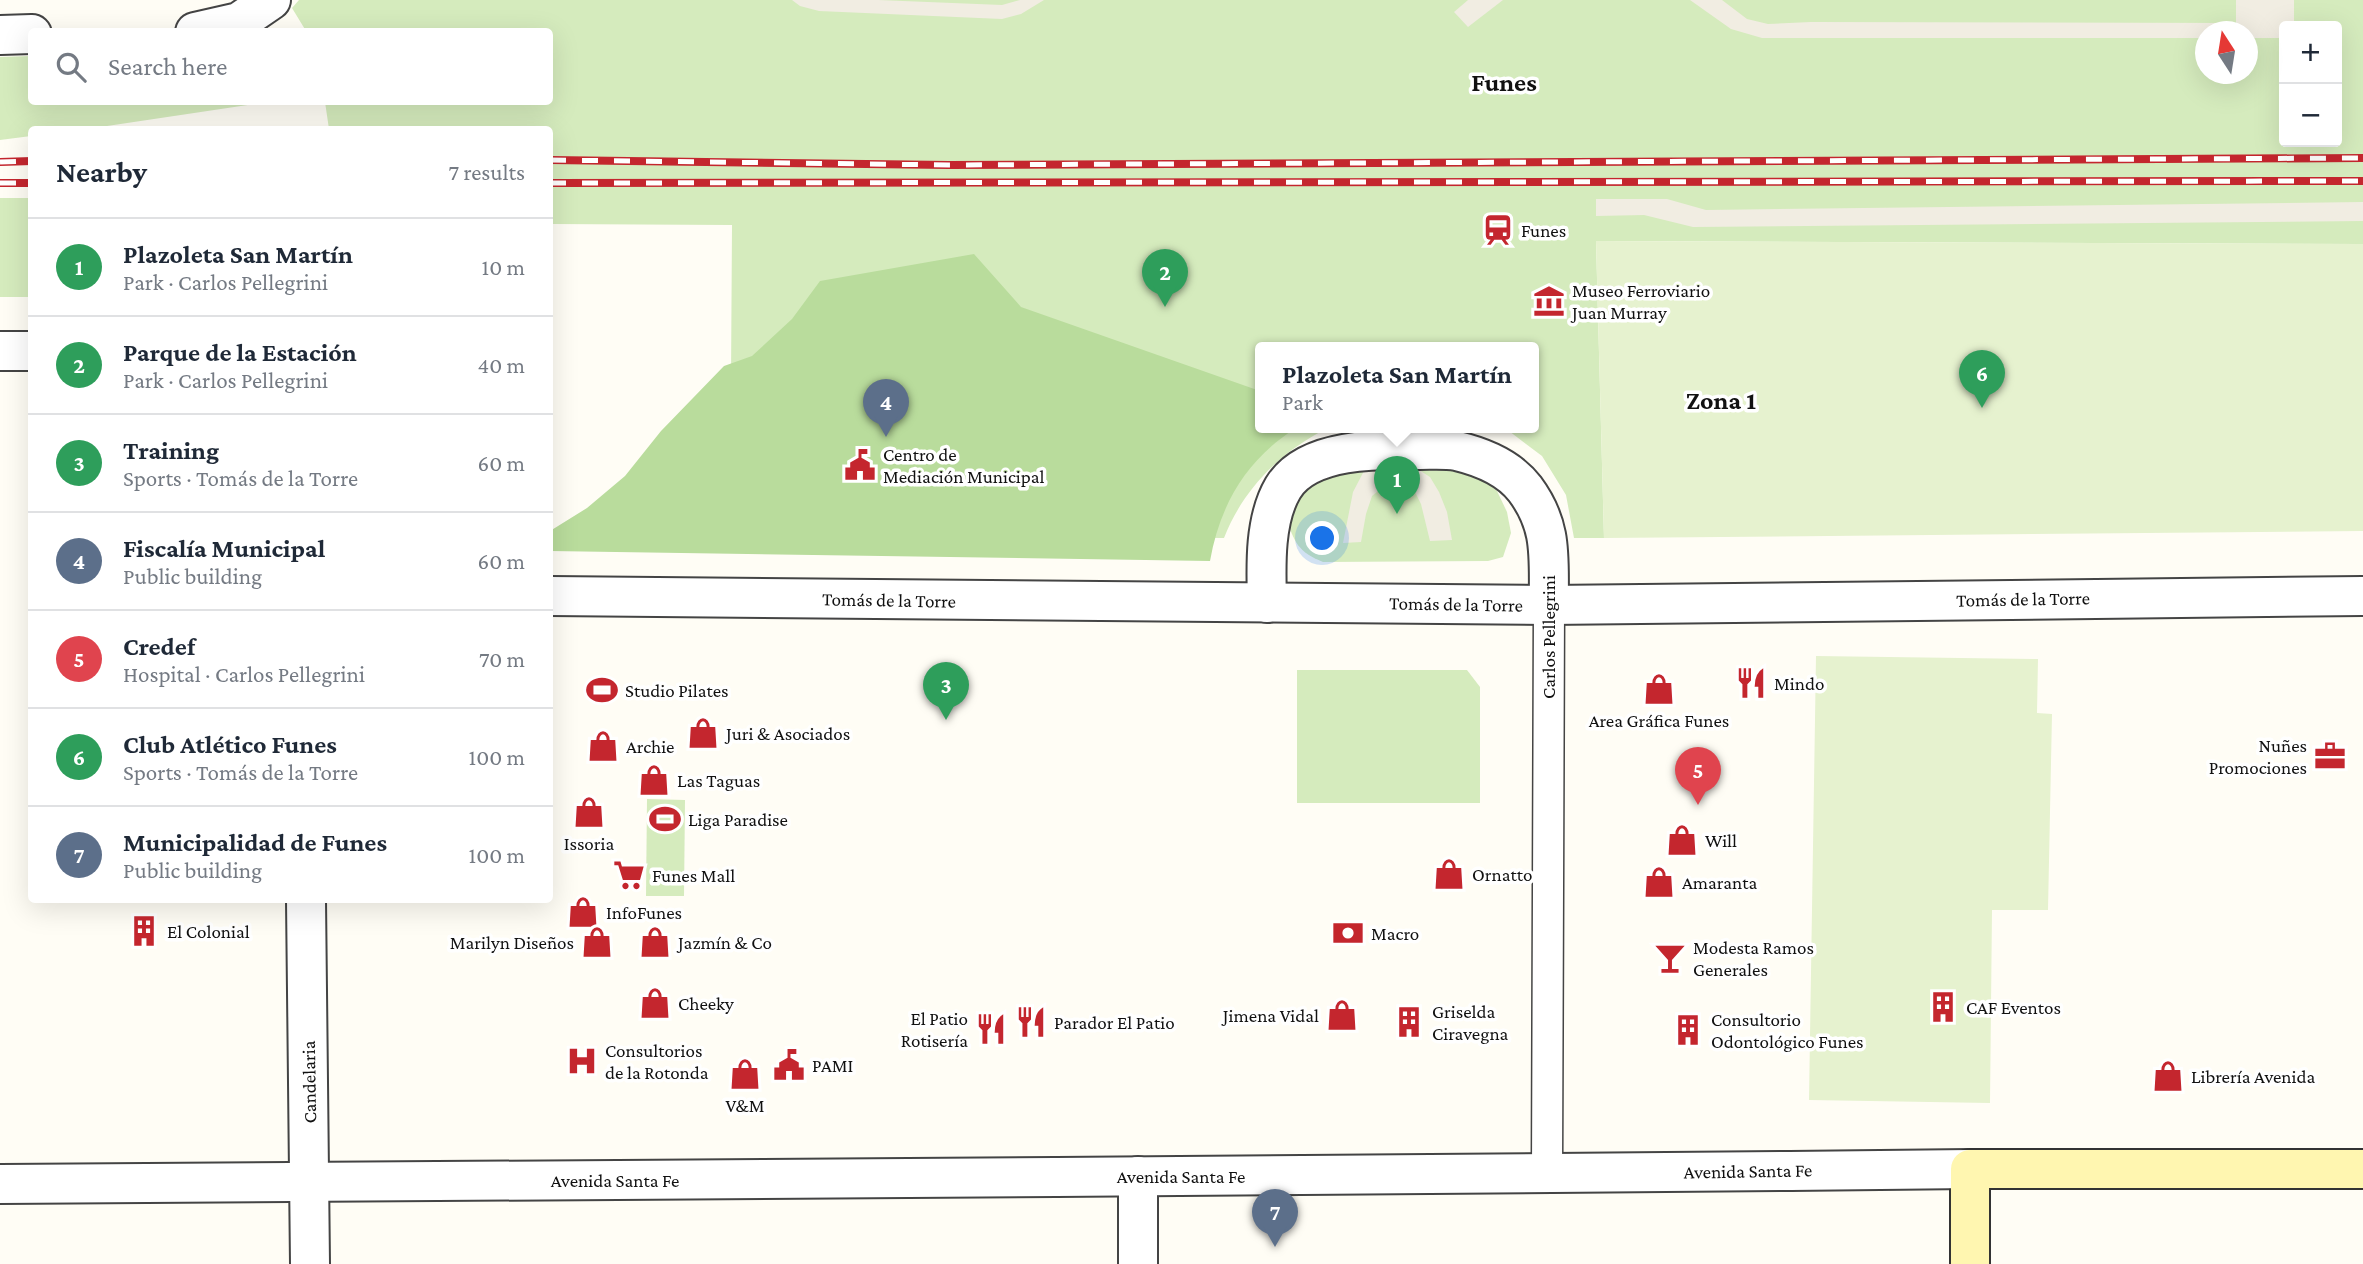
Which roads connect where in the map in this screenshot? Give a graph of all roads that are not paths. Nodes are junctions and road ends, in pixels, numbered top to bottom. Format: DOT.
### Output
graph roads {
  1 [pos="271,0"];
  2 [pos="213,28"];
  3 [pos="0,34"];
  4 [pos="28,34"];
  5 [pos="0,351"];
  6 [pos="28,351"];
  7 [pos="553,596"];
  8 [pos="2363,596"];
  9 [pos="1266,603"];
  10 [pos="1549,605"];
  11 [pos="306,903"];
  12 [pos="1970,1169"];
  13 [pos="2363,1169"];
  14 [pos="1547,1173"];
  15 [pos="1138,1176"];
  16 [pos="310,1182"];
  17 [pos="0,1184"];
  18 [pos="310,1264"];
  19 [pos="1138,1264"];
  20 [pos="1970,1264"];
  1 -- 2 [label="street"];
  3 -- 4 [label="street"];
  5 -- 6 [label="street"];
  7 -- 9 [label="street, Tomás de la Torre"];
  8 -- 10 [label="street, Tomás de la Torre"];
  9 -- 10 [label="street, Tomás de la Torre"];
  9 -- 10 [label="street, Carlos Pellegrini"];
  10 -- 14 [label="street, Carlos Pellegrini"];
  11 -- 16 [label="street, Candelaria"];
  12 -- 13 [label="main road, Avenida Santa Fe"];
  12 -- 14 [label="street, Avenida Santa Fe"];
  12 -- 20 [label="main road"];
  14 -- 15 [label="street, Avenida Santa Fe"];
  15 -- 16 [label="street, Avenida Santa Fe"];
  15 -- 19 [label="street"];
  16 -- 17 [label="street, Avenida Santa Fe"];
  16 -- 18 [label="street, Candelaria"];
}
